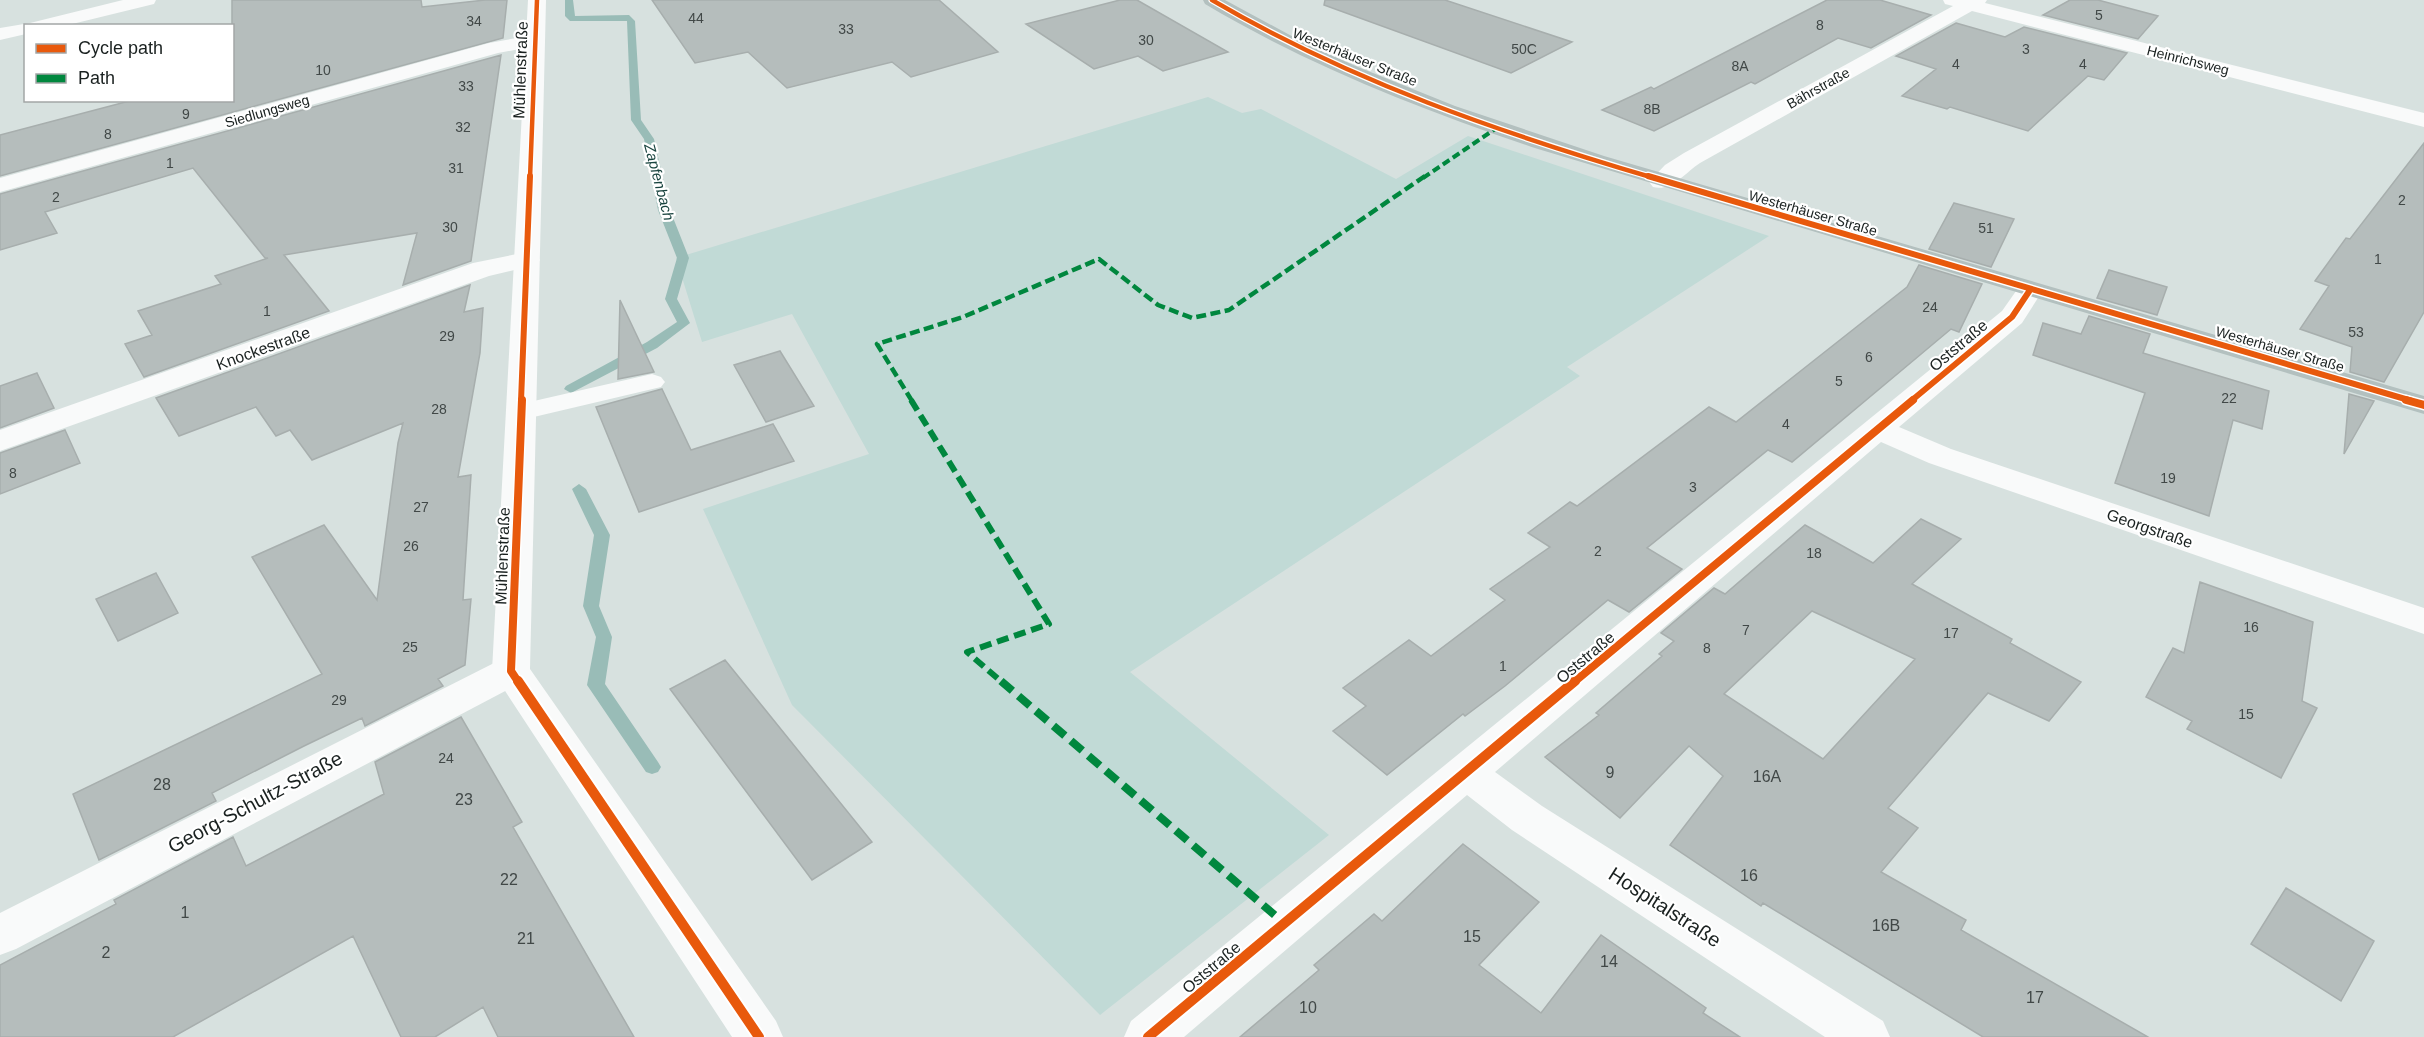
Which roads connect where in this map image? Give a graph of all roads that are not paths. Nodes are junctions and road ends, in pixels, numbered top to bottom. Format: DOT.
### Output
graph roads {
  1 [pos="147,0"];
  2 [pos="537,0"];
  3 [pos="1212,0"];
  4 [pos="1966,2"];
  5 [pos="46,24"];
  6 [pos="24,28"];
  7 [pos="0,34"];
  8 [pos="534,41"];
  9 [pos="2424,120"];
  10 [pos="1661,182"];
  11 [pos="0,185"];
  12 [pos="527,260"];
  13 [pos="2030,290"];
  14 [pos="652,382"];
  15 [pos="2424,405"];
  16 [pos="521,412"];
  17 [pos="1879,430"];
  18 [pos="0,441"];
  19 [pos="2424,621"];
  20 [pos="511,671"];
  21 [pos="1467,773"];
  22 [pos="0,935"];
  23 [pos="759,1037"];
  24 [pos="1148,1037"];
  25 [pos="1866,1037"];
  1 -- 5 [label="street"];
  2 -- 8 [label="street, Mühlenstraße"];
  3 -- 10 [label="main road, Westerhäuser Straße"];
  4 -- 9 [label="street, Heinrichsweg"];
  4 -- 10 [label="street, Bährstraße"];
  6 -- 7 [label="street"];
  8 -- 11 [label="street, Siedlungsweg"];
  8 -- 12 [label="street, Mühlenstraße"];
  10 -- 13 [label="main road, Westerhäuser Straße"];
  12 -- 16 [label="street, Mühlenstraße"];
  12 -- 18 [label="street, Knockestraße"];
  13 -- 15 [label="main road, Westerhäuser Straße"];
  13 -- 17 [label="street, Oststraße"];
  14 -- 16 [label="lane"];
  16 -- 20 [label="street, Mühlenstraße"];
  17 -- 19 [label="street, Georgstraße"];
  17 -- 21 [label="street, Oststraße"];
  20 -- 22 [label="street, Georg-Schultz-Straße"];
  20 -- 23 [label="street"];
  21 -- 24 [label="street, Oststraße"];
  21 -- 25 [label="street, Hospitalstraße"];
}
